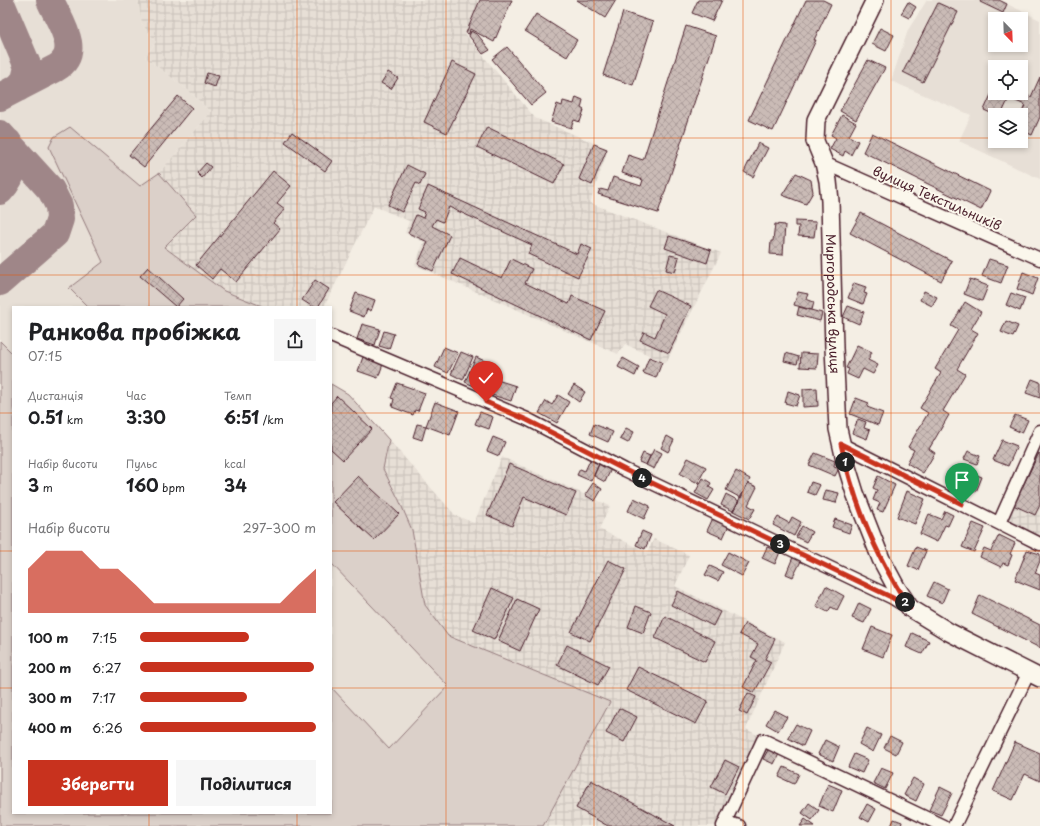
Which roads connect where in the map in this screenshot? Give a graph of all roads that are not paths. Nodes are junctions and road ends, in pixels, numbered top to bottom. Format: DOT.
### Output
graph roads {
  1 [pos="875,0"];
  2 [pos="824,163"];
  3 [pos="1040,258"];
  4 [pos="332,336"];
  5 [pos="1040,431"];
  6 [pos="841,444"];
  7 [pos="999,523"];
  8 [pos="1040,544"];
  9 [pos="910,608"];
  10 [pos="1034,675"];
  11 [pos="724,824"];
  12 [pos="739,826"];
  13 [pos="943,826"];
  14 [pos="954,826"];
  1 -- 2 [label="main road, Миргородська вулиця"];
  2 -- 3 [label="street, вулиця Текстильників"];
  2 -- 6 [label="main road, Миргородська вулиця"];
  4 -- 9 [label="street"];
  5 -- 7 [label="street"];
  6 -- 7 [label="street"];
  6 -- 9 [label="main road, Миргородська вулиця"];
  7 -- 8 [label="street"];
  9 -- 10 [label="main road"];
  10 -- 14 [label="street"];
  11 -- 12 [label="street"];
  11 -- 13 [label="street"];
}
